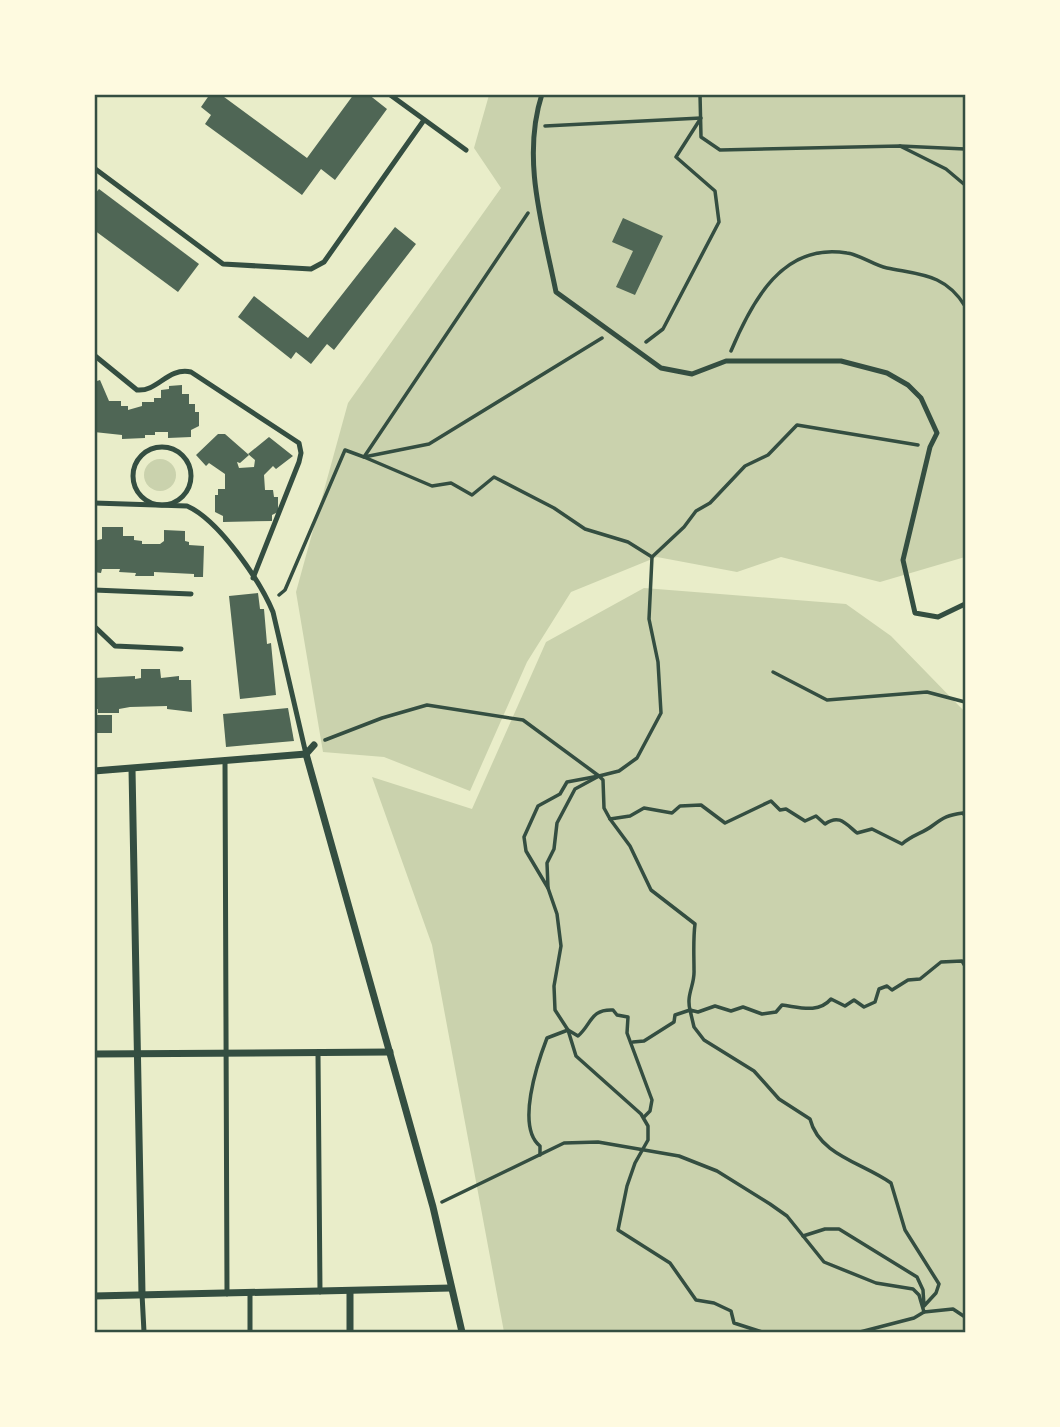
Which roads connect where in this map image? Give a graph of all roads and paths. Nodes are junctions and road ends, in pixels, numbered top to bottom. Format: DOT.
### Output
graph roads {
  1 [pos="389,94"];
  2 [pos="542,94"];
  3 [pos="700,94"];
  4 [pos="701,118"];
  5 [pos="424,120"];
  6 [pos="533,127"];
  7 [pos="900,146"];
  8 [pos="965,149"];
  9 [pos="466,150"];
  10 [pos="94,168"];
  11 [pos="965,185"];
  12 [pos="538,199"];
  13 [pos="965,306"];
  14 [pos="612,332"];
  15 [pos="636,350"];
  16 [pos="94,355"];
  17 [pos="726,361"];
  18 [pos="930,447"];
  19 [pos="364,457"];
  20 [pos="94,503"];
  21 [pos="160,505"];
  22 [pos="652,557"];
  23 [pos="253,578"];
  24 [pos="94,590"];
  25 [pos="191,594"];
  26 [pos="270,604"];
  27 [pos="965,604"];
  28 [pos="94,626"];
  29 [pos="181,649"];
  30 [pos="773,672"];
  31 [pos="965,702"];
  32 [pos="314,745"];
  33 [pos="306,754"];
  34 [pos="225,760"];
  35 [pos="132,769"];
  36 [pos="94,770"];
  37 [pos="599,776"];
  38 [pos="965,816"];
  39 [pos="610,818"];
  40 [pos="548,888"];
  41 [pos="965,966"];
  42 [pos="690,1010"];
  43 [pos="568,1030"];
  44 [pos="633,1042"];
  45 [pos="390,1052"];
  46 [pos="94,1054"];
  47 [pos="136,1054"];
  48 [pos="227,1054"];
  49 [pos="318,1054"];
  50 [pos="644,1117"];
  51 [pos="642,1152"];
  52 [pos="540,1155"];
  53 [pos="433,1207"];
  54 [pos="803,1236"];
  55 [pos="451,1288"];
  56 [pos="350,1292"];
  57 [pos="250,1293"];
  58 [pos="320,1293"];
  59 [pos="142,1294"];
  60 [pos="227,1294"];
  61 [pos="94,1296"];
  62 [pos="924,1306"];
  63 [pos="924,1312"];
  64 [pos="965,1317"];
  65 [pos="144,1332"];
  66 [pos="250,1332"];
  67 [pos="350,1332"];
  68 [pos="462,1332"];
  69 [pos="762,1332"];
  70 [pos="860,1332"];
  1 -- 5 [label="lane"];
  2 -- 6 [label="lane"];
  3 -- 4 [label="path"];
  4 -- 6 [label="path"];
  4 -- 7 [label="path"];
  4 -- 15 [label="path"];
  5 -- 9 [label="lane"];
  5 -- 10 [label="lane"];
  6 -- 12 [label="lane"];
  7 -- 8 [label="path"];
  7 -- 11 [label="path"];
  12 -- 14 [label="lane"];
  12 -- 19 [label="path"];
  13 -- 17 [label="path"];
  14 -- 15 [label="lane"];
  14 -- 19 [label="path"];
  15 -- 17 [label="lane"];
  16 -- 23 [label="lane"];
  17 -- 18 [label="lane"];
  18 -- 22 [label="path"];
  18 -- 27 [label="lane"];
  19 -- 22 [label="path"];
  19 -- 26 [label="path"];
  20 -- 21 [label="lane"];
  21 -- 21 [label="lane"];
  21 -- 23 [label="lane"];
  22 -- 37 [label="path"];
  23 -- 26 [label="lane"];
  24 -- 25 [label="lane"];
  26 -- 33 [label="lane"];
  28 -- 29 [label="lane"];
  30 -- 31 [label="path"];
  32 -- 33 [label="street"];
  32 -- 37 [label="path"];
  33 -- 34 [label="street"];
  33 -- 45 [label="street"];
  34 -- 35 [label="street"];
  34 -- 48 [label="lane"];
  35 -- 36 [label="street"];
  35 -- 47 [label="street"];
  37 -- 39 [label="path"];
  37 -- 40 [label="path"];
  37 -- 40 [label="path"];
  38 -- 39 [label="path"];
  39 -- 42 [label="path"];
  40 -- 43 [label="path"];
  41 -- 42 [label="path"];
  42 -- 44 [label="path"];
  42 -- 62 [label="path"];
  43 -- 44 [label="path"];
  43 -- 50 [label="path"];
  43 -- 52 [label="path"];
  44 -- 50 [label="path"];
  45 -- 49 [label="street"];
  45 -- 53 [label="street"];
  46 -- 47 [label="street"];
  47 -- 48 [label="street"];
  47 -- 59 [label="street"];
  48 -- 49 [label="street"];
  48 -- 60 [label="lane"];
  49 -- 58 [label="lane"];
  50 -- 51 [label="path"];
  51 -- 52 [label="path"];
  51 -- 54 [label="path"];
  51 -- 69 [label="path"];
  52 -- 53 [label="path"];
  53 -- 55 [label="street"];
  54 -- 62 [label="path"];
  54 -- 62 [label="path"];
  55 -- 56 [label="street"];
  55 -- 68 [label="street"];
  56 -- 58 [label="street"];
  56 -- 67 [label="street"];
  57 -- 58 [label="street"];
  57 -- 60 [label="street"];
  57 -- 66 [label="lane"];
  59 -- 60 [label="street"];
  59 -- 61 [label="street"];
  59 -- 65 [label="lane"];
  62 -- 63 [label="path"];
  63 -- 64 [label="path"];
  63 -- 70 [label="path"];
}
